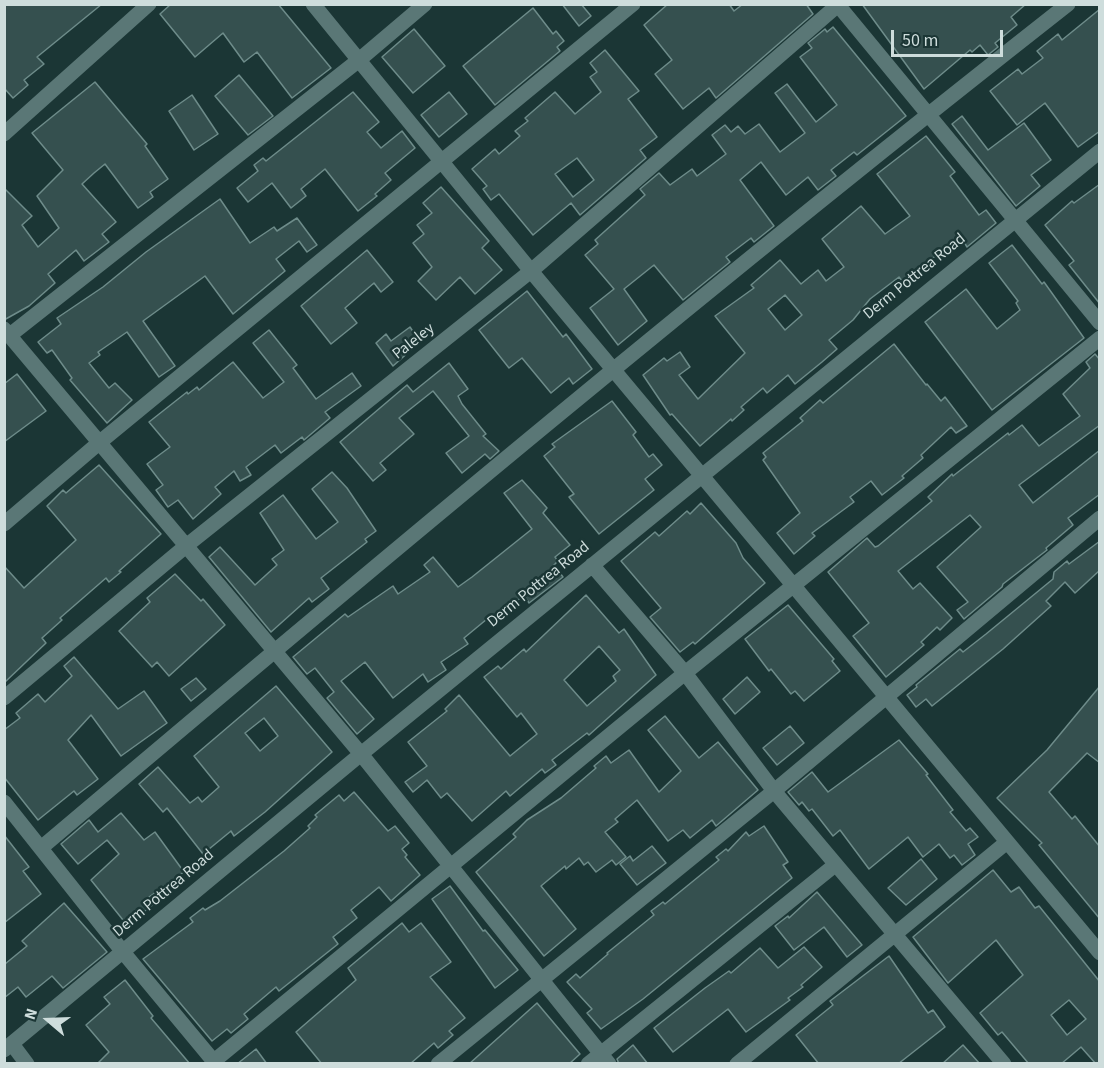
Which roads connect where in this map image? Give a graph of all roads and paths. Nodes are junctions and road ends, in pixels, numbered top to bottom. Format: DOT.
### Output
graph roads {
  1 [pos="149,4"];
  2 [pos="313,4"];
  3 [pos="424,4"];
  4 [pos="633,4"];
  5 [pos="1068,4"];
  6 [pos="833,6"];
  7 [pos="359,60"];
  8 [pos="928,114"];
  9 [pos="4,134"];
  10 [pos="1100,151"];
  11 [pos="442,161"];
  12 [pos="1015,219"];
  13 [pos="531,271"];
  14 [pos="1100,323"];
  15 [pos="7,332"];
  16 [pos="1100,338"];
  17 [pos="615,369"];
  18 [pos="100,442"];
  19 [pos="702,474"];
  20 [pos="1100,518"];
  21 [pos="4,524"];
  22 [pos="186,546"];
  23 [pos="592,565"];
  24 [pos="794,585"];
  25 [pos="275,650"];
  26 [pos="685,673"];
  27 [pos="887,697"];
  28 [pos="4,698"];
  29 [pos="361,754"];
  30 [pos="774,791"];
  31 [pos="4,802"];
  32 [pos="1007,842"];
  33 [pos="41,848"];
  34 [pos="835,865"];
  35 [pos="451,867"];
  36 [pos="897,934"];
  37 [pos="123,952"];
  38 [pos="1100,952"];
  39 [pos="541,979"];
  40 [pos="8,1047"];
  41 [pos="605,1058"];
  42 [pos="215,1062"];
  43 [pos="27,1064"];
  44 [pos="438,1064"];
  45 [pos="588,1064"];
  46 [pos="736,1064"];
  47 [pos="1004,1064"];
  1 -- 9 [label="street"];
  2 -- 7 [label="street"];
  3 -- 7 [label="street"];
  4 -- 11 [label="street"];
  5 -- 8 [label="street"];
  6 -- 8 [label="street"];
  6 -- 13 [label="street, Paleley"];
  7 -- 11 [label="street"];
  7 -- 15 [label="street"];
  8 -- 12 [label="street"];
  8 -- 17 [label="street"];
  10 -- 12 [label="street, Derm Pottrea Road"];
  11 -- 13 [label="street"];
  11 -- 18 [label="street"];
  12 -- 14 [label="street"];
  12 -- 19 [label="street, Derm Pottrea Road"];
  13 -- 17 [label="street"];
  13 -- 22 [label="street, Paleley"];
  15 -- 18 [label="street"];
  16 -- 24 [label="street"];
  17 -- 19 [label="street"];
  17 -- 25 [label="street"];
  18 -- 21 [label="street"];
  18 -- 22 [label="street"];
  19 -- 23 [label="street, Derm Pottrea Road"];
  19 -- 24 [label="street"];
  20 -- 27 [label="street"];
  22 -- 25 [label="street"];
  22 -- 28 [label="street, Paleley"];
  23 -- 26 [label="street"];
  23 -- 29 [label="street, Derm Pottrea Road"];
  24 -- 26 [label="street"];
  24 -- 27 [label="street"];
  25 -- 29 [label="street"];
  25 -- 33 [label="street"];
  26 -- 30 [label="street"];
  26 -- 35 [label="street"];
  27 -- 30 [label="street"];
  27 -- 32 [label="street"];
  29 -- 35 [label="street"];
  29 -- 37 [label="street, Derm Pottrea Road"];
  30 -- 34 [label="street"];
  30 -- 39 [label="street"];
  31 -- 33 [label="street"];
  32 -- 36 [label="street"];
  32 -- 38 [label="street"];
  33 -- 37 [label="street"];
  34 -- 36 [label="street"];
  34 -- 41 [label="street"];
  35 -- 39 [label="street"];
  35 -- 42 [label="street"];
  36 -- 46 [label="street"];
  36 -- 47 [label="street"];
  37 -- 40 [label="street, Derm Pottrea Road"];
  37 -- 42 [label="street"];
  39 -- 41 [label="street"];
  39 -- 44 [label="street"];
  40 -- 43 [label="street"];
  41 -- 45 [label="street"];
}
